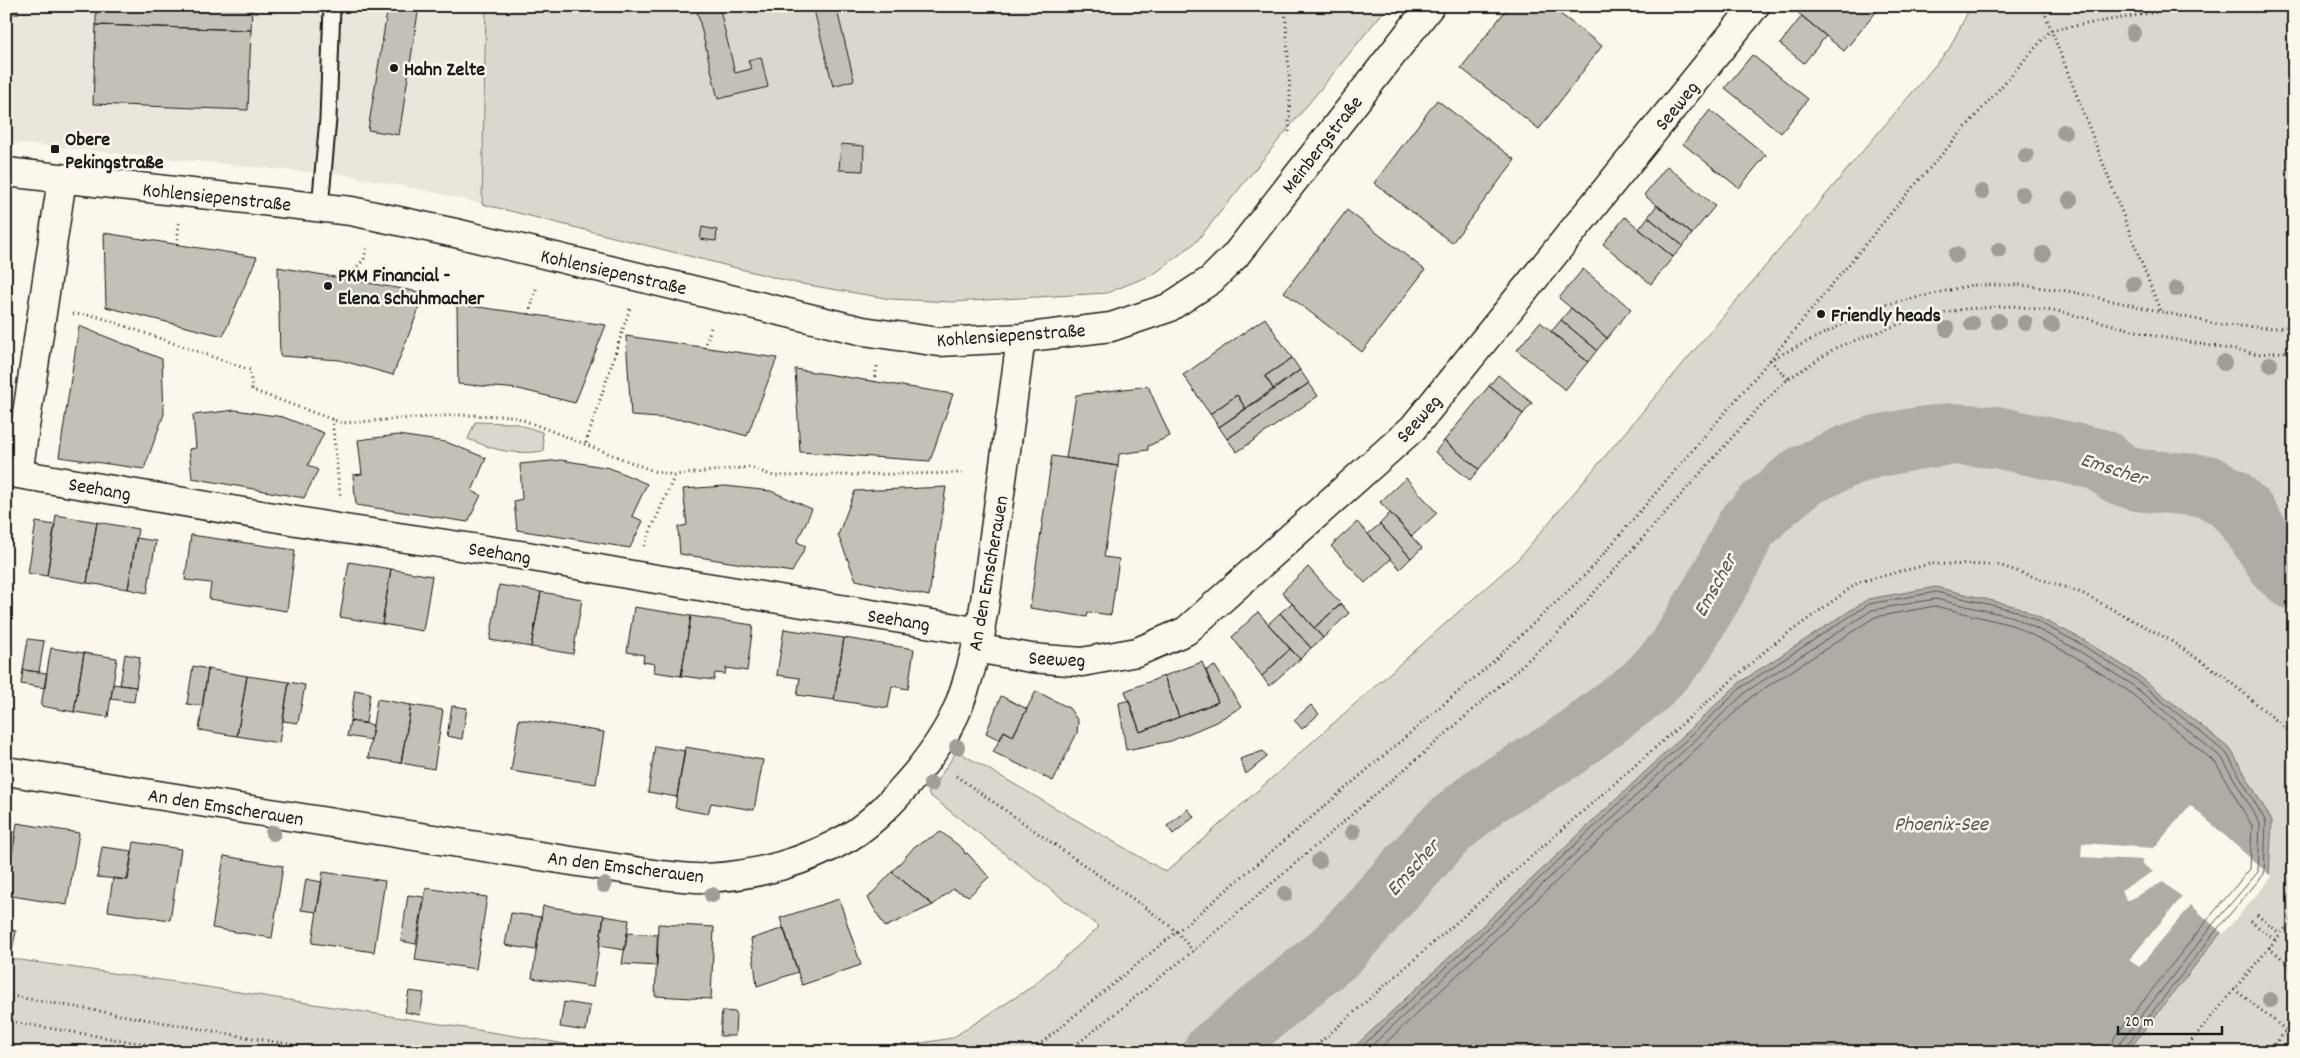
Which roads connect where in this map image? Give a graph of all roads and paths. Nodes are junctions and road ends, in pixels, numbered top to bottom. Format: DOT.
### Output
graph roads {
  1 [pos="332,6"];
  2 [pos="1285,6"];
  3 [pos="1430,6"];
  4 [pos="1755,6"];
  5 [pos="2042,6"];
  6 [pos="2192,6"];
  7 [pos="2051,30"];
  8 [pos="6,172"];
  9 [pos="62,179"];
  10 [pos="1286,189"];
  11 [pos="320,208"];
  12 [pos="179,219"];
  13 [pos="368,241"];
  14 [pos="177,244"];
  15 [pos="639,278"];
  16 [pos="354,280"];
  17 [pos="1211,280"];
  18 [pos="538,282"];
  19 [pos="42,312"];
  20 [pos="2161,313"];
  21 [pos="529,314"];
  22 [pos="712,323"];
  23 [pos="2294,326"];
  24 [pos="1021,338"];
  25 [pos="705,348"];
  26 [pos="2294,351"];
  27 [pos="1770,360"];
  28 [pos="877,366"];
  29 [pos="1788,379"];
  30 [pos="874,382"];
  31 [pos="332,419"];
  32 [pos="586,443"];
  33 [pos="12,473"];
  34 [pos="963,473"];
  35 [pos="675,475"];
  36 [pos="344,529"];
  37 [pos="6,548"];
  38 [pos="632,576"];
  39 [pos="978,640"];
  40 [pos="2294,735"];
  41 [pos="6,771"];
  42 [pos="968,784"];
  43 [pos="2256,915"];
  44 [pos="2294,918"];
  45 [pos="2250,922"];
  46 [pos="1177,932"];
  47 [pos="2280,934"];
  48 [pos="2275,940"];
  49 [pos="2269,946"];
  50 [pos="1194,951"];
  51 [pos="2294,955"];
  52 [pos="2287,963"];
  53 [pos="2294,968"];
  54 [pos="2234,989"];
  55 [pos="6,995"];
  56 [pos="6,1020"];
  57 [pos="2294,1021"];
  58 [pos="2286,1030"];
  59 [pos="193,1052"];
  60 [pos="334,1052"];
  61 [pos="1030,1052"];
  62 [pos="1067,1052"];
  63 [pos="1309,1052"];
  64 [pos="2182,1052"];
  65 [pos="2268,1052"];
  1 -- 11 [label="lane"];
  2 -- 10 [label="path"];
  3 -- 10 [label="street, Meinbergstraße"];
  4 -- 39 [label="street, Seeweg"];
  5 -- 7 [label="path"];
  6 -- 7 [label="path"];
  7 -- 20 [label="path"];
  7 -- 27 [label="path"];
  8 -- 9 [label="street, Kohlensiepenstraße"];
  9 -- 11 [label="street, Kohlensiepenstraße"];
  9 -- 19 [label="street"];
  10 -- 17 [label="street, Meinbergstraße"];
  11 -- 15 [label="street, Kohlensiepenstraße"];
  12 -- 14 [label="path"];
  13 -- 16 [label="path"];
  15 -- 24 [label="street, Kohlensiepenstraße"];
  15 -- 32 [label="path"];
  17 -- 24 [label="street, Kohlensiepenstraße"];
  18 -- 21 [label="path"];
  19 -- 31 [label="path"];
  19 -- 33 [label="street"];
  20 -- 23 [label="path"];
  20 -- 27 [label="path"];
  22 -- 25 [label="path"];
  24 -- 39 [label="street, An den Emscherauen"];
  26 -- 29 [label="path"];
  27 -- 29 [label="path"];
  27 -- 46 [label="path"];
  28 -- 30 [label="path"];
  29 -- 50 [label="path"];
  31 -- 32 [label="path"];
  31 -- 36 [label="path"];
  32 -- 35 [label="path"];
  33 -- 36 [label="street, Seehang"];
  33 -- 37 [label="path"];
  34 -- 35 [label="path"];
  35 -- 38 [label="path"];
  36 -- 38 [label="street, Seehang"];
  38 -- 39 [label="street, Seehang"];
  39 -- 41 [label="street, An den Emscherauen"];
  40 -- 63 [label="path"];
  42 -- 46 [label="path"];
  43 -- 47 [label="path"];
  44 -- 47 [label="path"];
  45 -- 48 [label="path"];
  46 -- 50 [label="path"];
  46 -- 61 [label="path"];
  47 -- 48 [label="path"];
  48 -- 49 [label="path"];
  49 -- 52 [label="path"];
  49 -- 54 [label="path"];
  50 -- 62 [label="path"];
  51 -- 52 [label="path"];
  52 -- 53 [label="path"];
  54 -- 58 [label="path"];
  54 -- 64 [label="path"];
  55 -- 60 [label="path"];
  56 -- 59 [label="path"];
  57 -- 58 [label="path"];
  58 -- 65 [label="path"];
}
